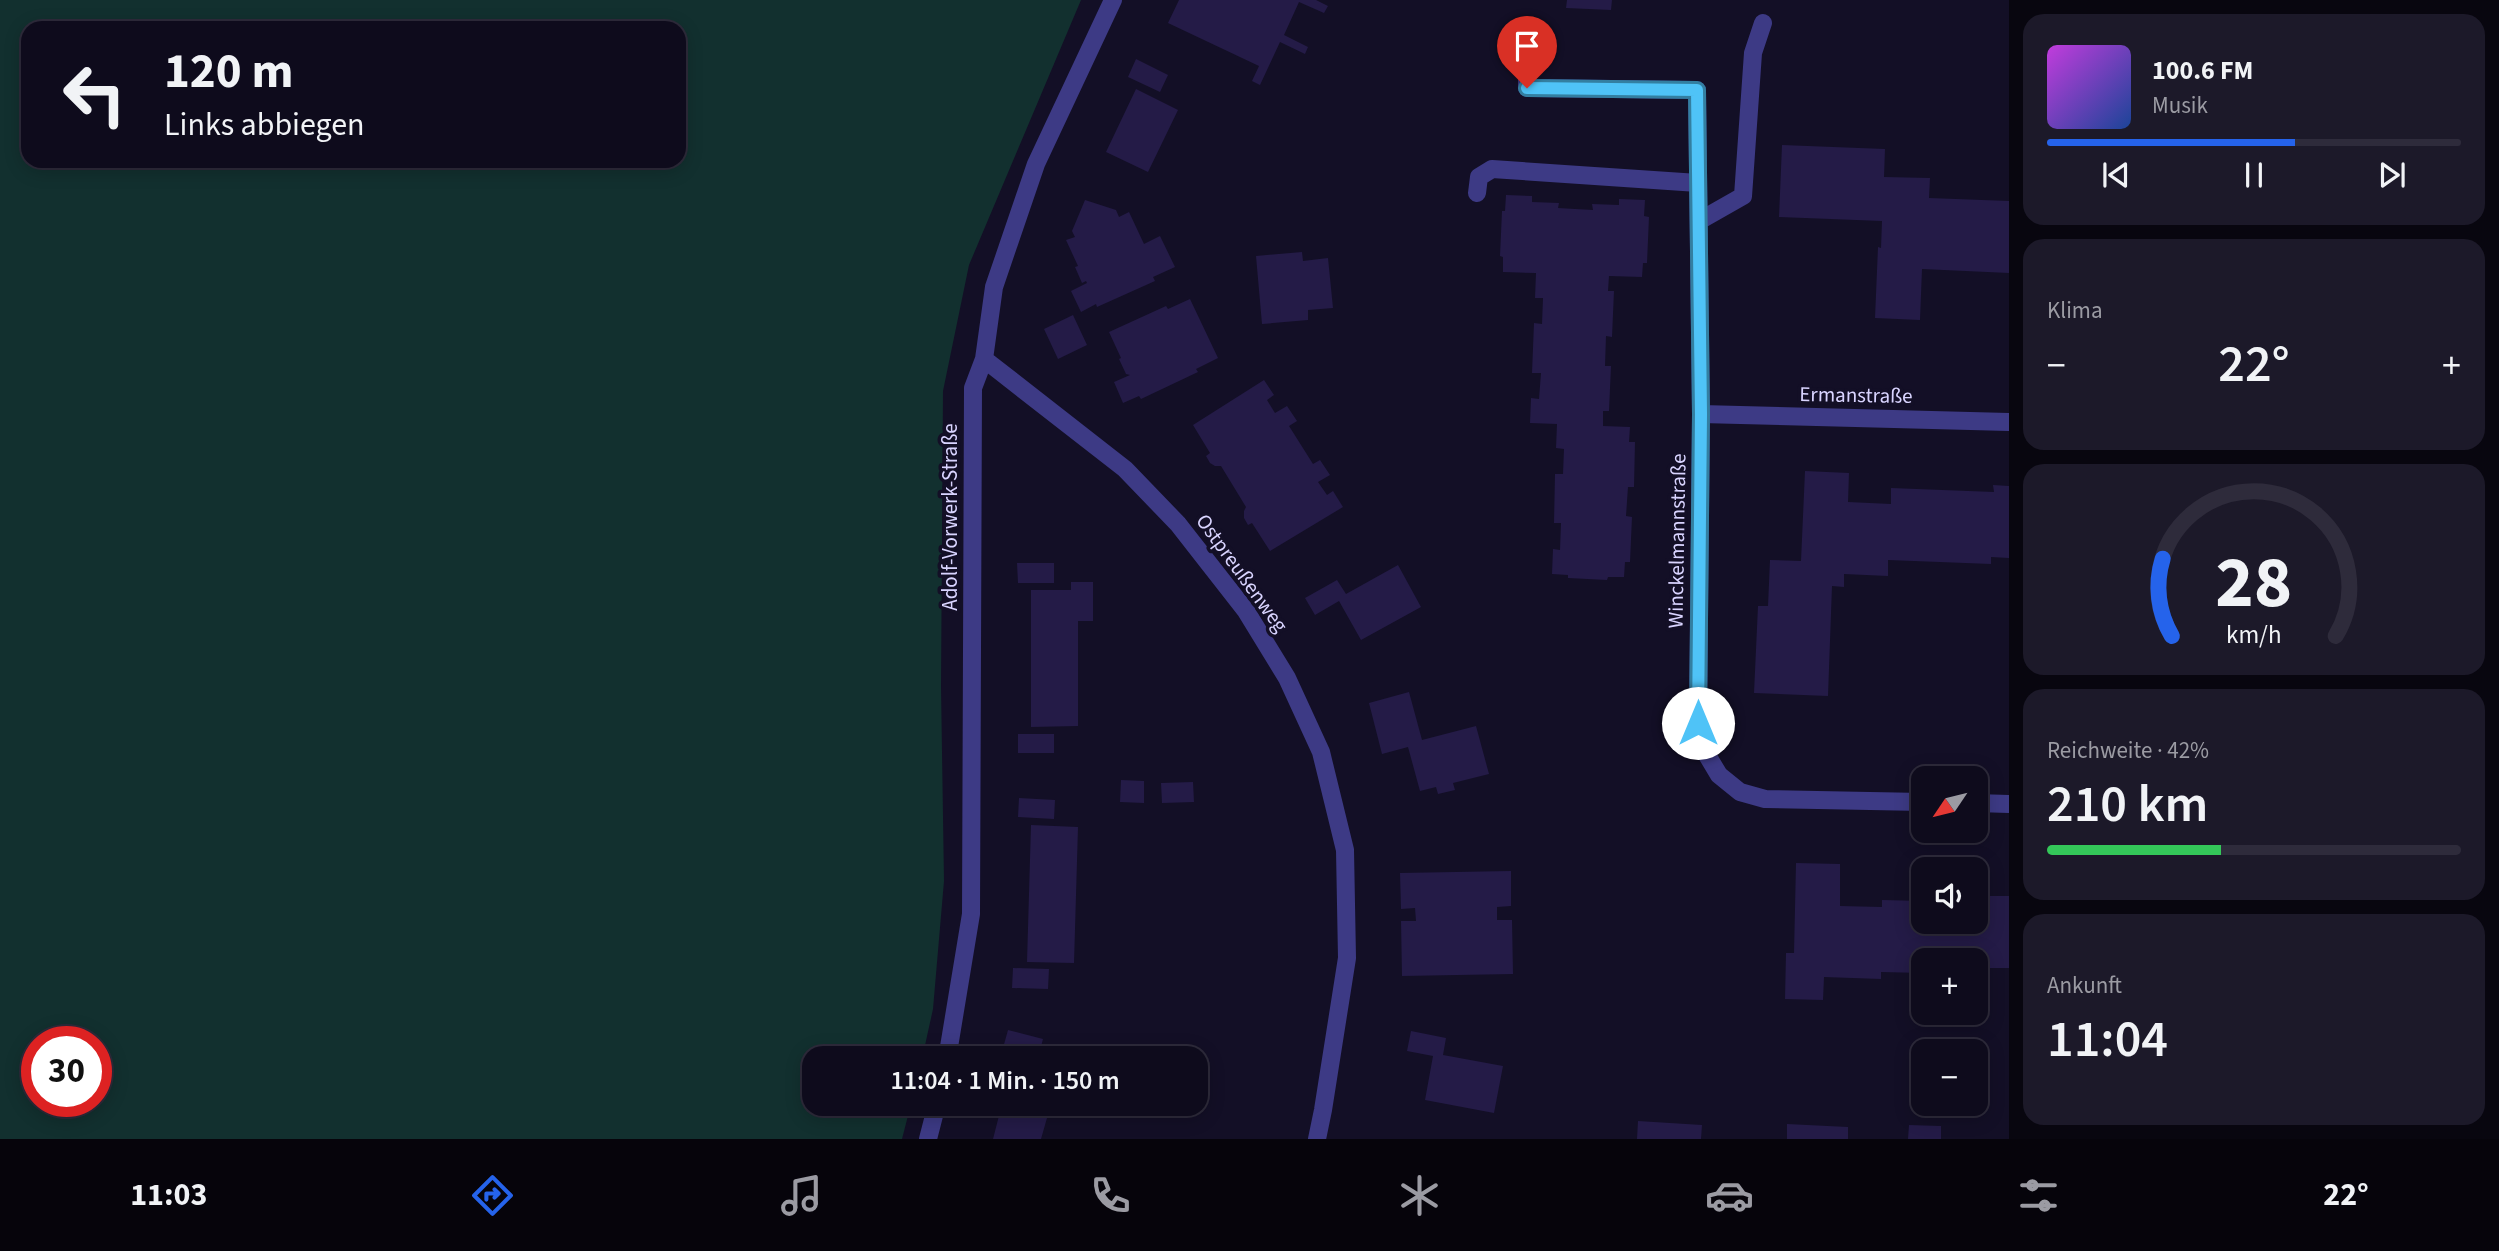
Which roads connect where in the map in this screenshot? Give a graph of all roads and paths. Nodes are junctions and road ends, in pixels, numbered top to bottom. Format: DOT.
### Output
graph roads {
  1 [pos="1113,0"];
  2 [pos="1763,23"];
  3 [pos="1527,40"];
  4 [pos="1698,183"];
  5 [pos="1477,193"];
  6 [pos="1699,221"];
  7 [pos="984,359"];
  8 [pos="1701,414"];
  9 [pos="2009,422"];
  10 [pos="1911,802"];
  11 [pos="1988,803"];
  12 [pos="2009,804"];
  13 [pos="949,1046"];
  14 [pos="934,1116"];
  15 [pos="928,1139"];
  16 [pos="1317,1139"];
  1 -- 7 [label="street, Adolf-Vorwerk-Straße"];
  2 -- 6 [label="street"];
  3 -- 4 [label="street, Winckelmannstraße"];
  4 -- 5 [label="street"];
  4 -- 6 [label="street, Winckelmannstraße"];
  6 -- 8 [label="street, Winckelmannstraße"];
  7 -- 13 [label="street, Adolf-Vorwerk-Straße"];
  7 -- 16 [label="street, Ostpreußenweg"];
  8 -- 9 [label="street, Ermanstraße"];
  8 -- 10 [label="street, Winckelmannstraße"];
  11 -- 12 [label="street"];
  14 -- 15 [label="street"];
}
